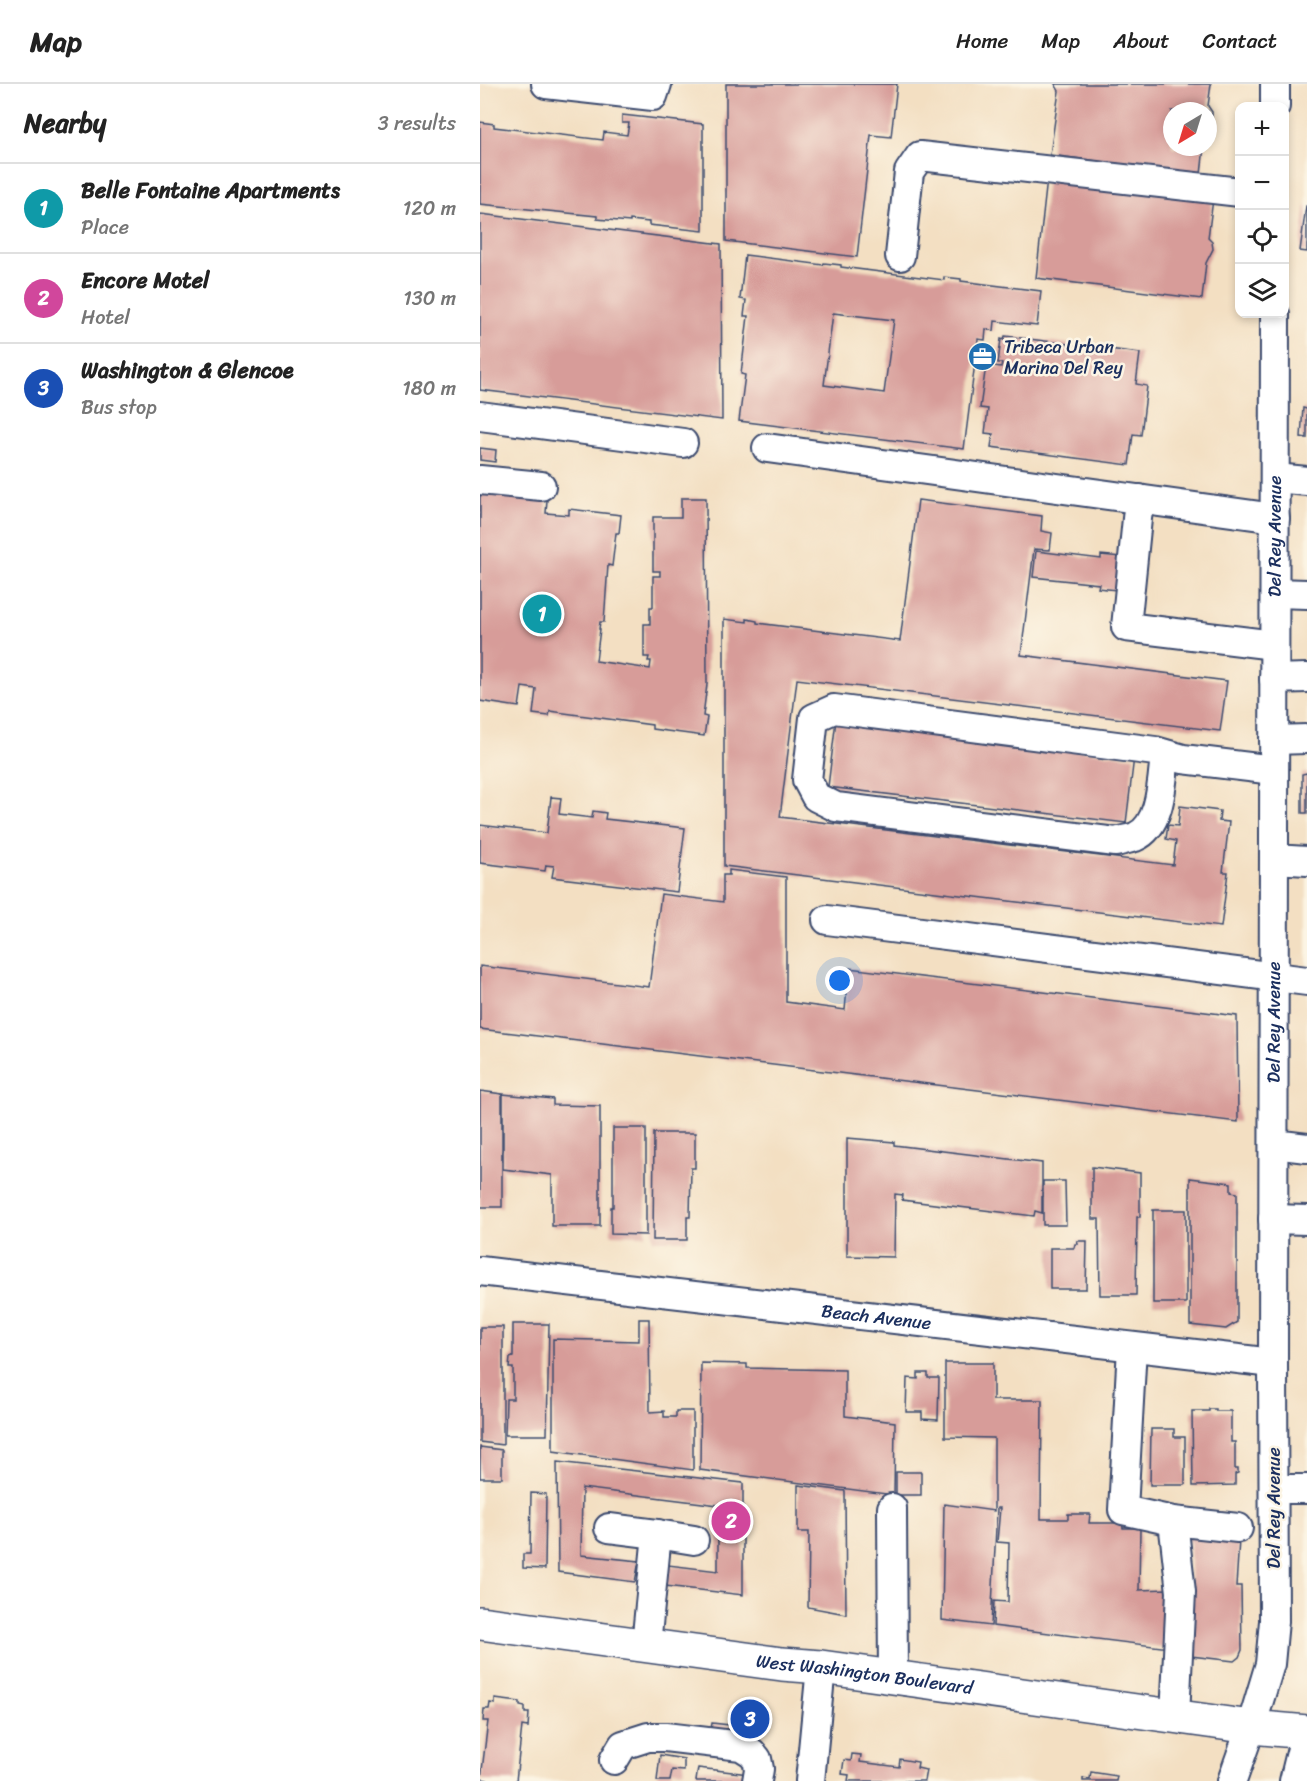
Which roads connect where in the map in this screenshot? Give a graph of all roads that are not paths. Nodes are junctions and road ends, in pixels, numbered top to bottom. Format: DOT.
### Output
graph roads {
  1 [pos="546,84"];
  2 [pos="657,84"];
  3 [pos="1275,84"];
  4 [pos="1275,102"];
  5 [pos="1235,192"];
  6 [pos="900,256"];
  7 [pos="1275,318"];
  8 [pos="480,416"];
  9 [pos="683,443"];
  10 [pos="766,448"];
  11 [pos="1275,478"];
  12 [pos="480,480"];
  13 [pos="1307,481"];
  14 [pos="541,486"];
  15 [pos="1139,499"];
  16 [pos="1275,518"];
  17 [pos="1275,593"];
  18 [pos="1307,594"];
  19 [pos="1274,645"];
  20 [pos="1307,678"];
  21 [pos="1274,679"];
  22 [pos="1307,739"];
  23 [pos="1274,740"];
  24 [pos="1166,754"];
  25 [pos="1274,771"];
  26 [pos="1274,859"];
  27 [pos="1307,861"];
  28 [pos="827,920"];
  29 [pos="1274,978"];
  30 [pos="1307,981"];
  31 [pos="1274,1144"];
  32 [pos="1307,1148"];
  33 [pos="1274,1220"];
  34 [pos="1307,1220"];
  35 [pos="480,1271"];
  36 [pos="1132,1347"];
  37 [pos="1273,1363"];
  38 [pos="1307,1489"];
  39 [pos="1274,1490"];
  40 [pos="892,1508"];
  41 [pos="1173,1521"];
  42 [pos="609,1528"];
  43 [pos="1238,1528"];
  44 [pos="657,1534"];
  45 [pos="694,1540"];
  46 [pos="480,1623"];
  47 [pos="646,1645"];
  48 [pos="821,1667"];
  49 [pos="893,1677"];
  50 [pos="1175,1716"];
  51 [pos="1251,1727"];
  52 [pos="1307,1732"];
  53 [pos="614,1760"];
  54 [pos="757,1781"];
  55 [pos="810,1781"];
  56 [pos="1232,1781"];
  57 [pos="1294,1781"];
  1 -- 2 [label="street"];
  3 -- 4 [label="street"];
  5 -- 6 [label="street"];
  7 -- 11 [label="street, Del Rey Avenue"];
  8 -- 9 [label="street"];
  10 -- 15 [label="street"];
  11 -- 13 [label="street"];
  11 -- 16 [label="street, Del Rey Avenue"];
  12 -- 14 [label="street"];
  15 -- 16 [label="street"];
  15 -- 19 [label="street"];
  16 -- 17 [label="street, Del Rey Avenue"];
  17 -- 18 [label="street"];
  17 -- 19 [label="street, Del Rey Avenue"];
  19 -- 21 [label="street, Del Rey Avenue"];
  20 -- 21 [label="street"];
  21 -- 23 [label="street, Del Rey Avenue"];
  22 -- 23 [label="street"];
  23 -- 25 [label="street, Del Rey Avenue"];
  24 -- 24 [label="street"];
  24 -- 25 [label="street"];
  25 -- 26 [label="street, Del Rey Avenue"];
  26 -- 27 [label="street"];
  26 -- 29 [label="street, Del Rey Avenue"];
  28 -- 29 [label="street"];
  29 -- 30 [label="street"];
  29 -- 31 [label="street, Del Rey Avenue"];
  31 -- 32 [label="street"];
  31 -- 33 [label="street, Del Rey Avenue"];
  33 -- 34 [label="street"];
  33 -- 37 [label="street, Del Rey Avenue"];
  35 -- 36 [label="street, Beach Avenue"];
  36 -- 37 [label="street, Beach Avenue"];
  36 -- 41 [label="street"];
  37 -- 39 [label="street, Del Rey Avenue"];
  38 -- 39 [label="street"];
  39 -- 51 [label="street, Del Rey Avenue"];
  40 -- 49 [label="street"];
  41 -- 43 [label="street"];
  41 -- 50 [label="street"];
  42 -- 44 [label="street"];
  44 -- 45 [label="street"];
  44 -- 47 [label="street"];
  46 -- 47 [label="main road, West Washington Boulevard"];
  47 -- 48 [label="main road, West Washington Boulevard"];
  48 -- 49 [label="main road, West Washington Boulevard"];
  48 -- 55 [label="street"];
  49 -- 50 [label="main road, West Washington Boulevard"];
  50 -- 51 [label="main road, West Washington Boulevard"];
  51 -- 52 [label="main road, West Washington Boulevard"];
  51 -- 56 [label="street, Del Rey Avenue"];
  52 -- 57 [label="street"];
  53 -- 54 [label="street"];
}
